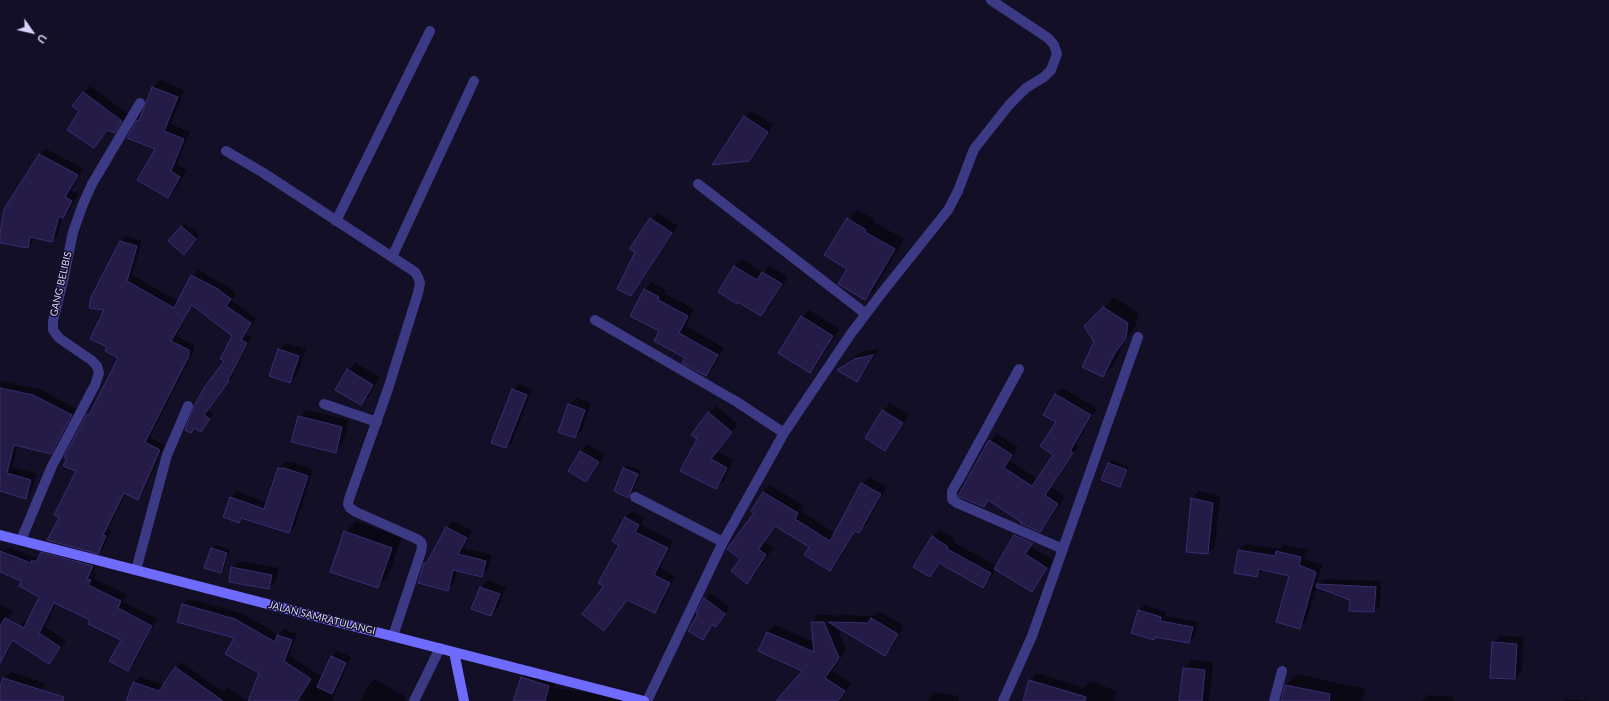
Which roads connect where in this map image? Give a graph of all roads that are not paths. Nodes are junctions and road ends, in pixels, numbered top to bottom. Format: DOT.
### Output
graph roads {
  1 [pos="991,0"];
  2 [pos="430,31"];
  3 [pos="474,81"];
  4 [pos="140,103"];
  5 [pos="226,151"];
  6 [pos="698,184"];
  7 [pos="336,221"];
  8 [pos="392,257"];
  9 [pos="866,314"];
  10 [pos="595,320"];
  11 [pos="1138,337"];
  12 [pos="1019,369"];
  13 [pos="324,404"];
  14 [pos="188,406"];
  15 [pos="377,422"];
  16 [pos="784,433"];
  17 [pos="635,497"];
  18 [pos="0,535"];
  19 [pos="21,540"];
  20 [pos="723,542"];
  21 [pos="1063,549"];
  22 [pos="136,570"];
  23 [pos="393,636"];
  24 [pos="440,648"];
  25 [pos="454,652"];
  26 [pos="1282,671"];
  27 [pos="414,701"];
  28 [pos="464,701"];
  29 [pos="645,701"];
  30 [pos="1003,701"];
  31 [pos="1274,701"];
  1 -- 9 [label="street"];
  2 -- 7 [label="street"];
  3 -- 8 [label="street"];
  4 -- 19 [label="street, GANG BELIBIS"];
  5 -- 7 [label="street"];
  6 -- 9 [label="street"];
  7 -- 8 [label="street"];
  8 -- 15 [label="street"];
  9 -- 16 [label="street"];
  10 -- 16 [label="street"];
  11 -- 21 [label="street"];
  12 -- 21 [label="street"];
  13 -- 15 [label="street"];
  14 -- 22 [label="street"];
  15 -- 23 [label="street"];
  16 -- 20 [label="street"];
  17 -- 20 [label="street"];
  18 -- 19 [label="main road, JALAN SAMRATULANGI"];
  19 -- 22 [label="main road, JALAN SAMRATULANGI"];
  20 -- 29 [label="street"];
  21 -- 30 [label="street"];
  22 -- 23 [label="main road, JALAN SAMRATULANGI"];
  23 -- 24 [label="main road, JALAN SAMRATULANGI"];
  24 -- 25 [label="main road, JALAN SAMRATULANGI"];
  24 -- 27 [label="street"];
  25 -- 28 [label="main road"];
  25 -- 29 [label="main road, JALAN SAMRATULANGI"];
  26 -- 31 [label="street"];
}
